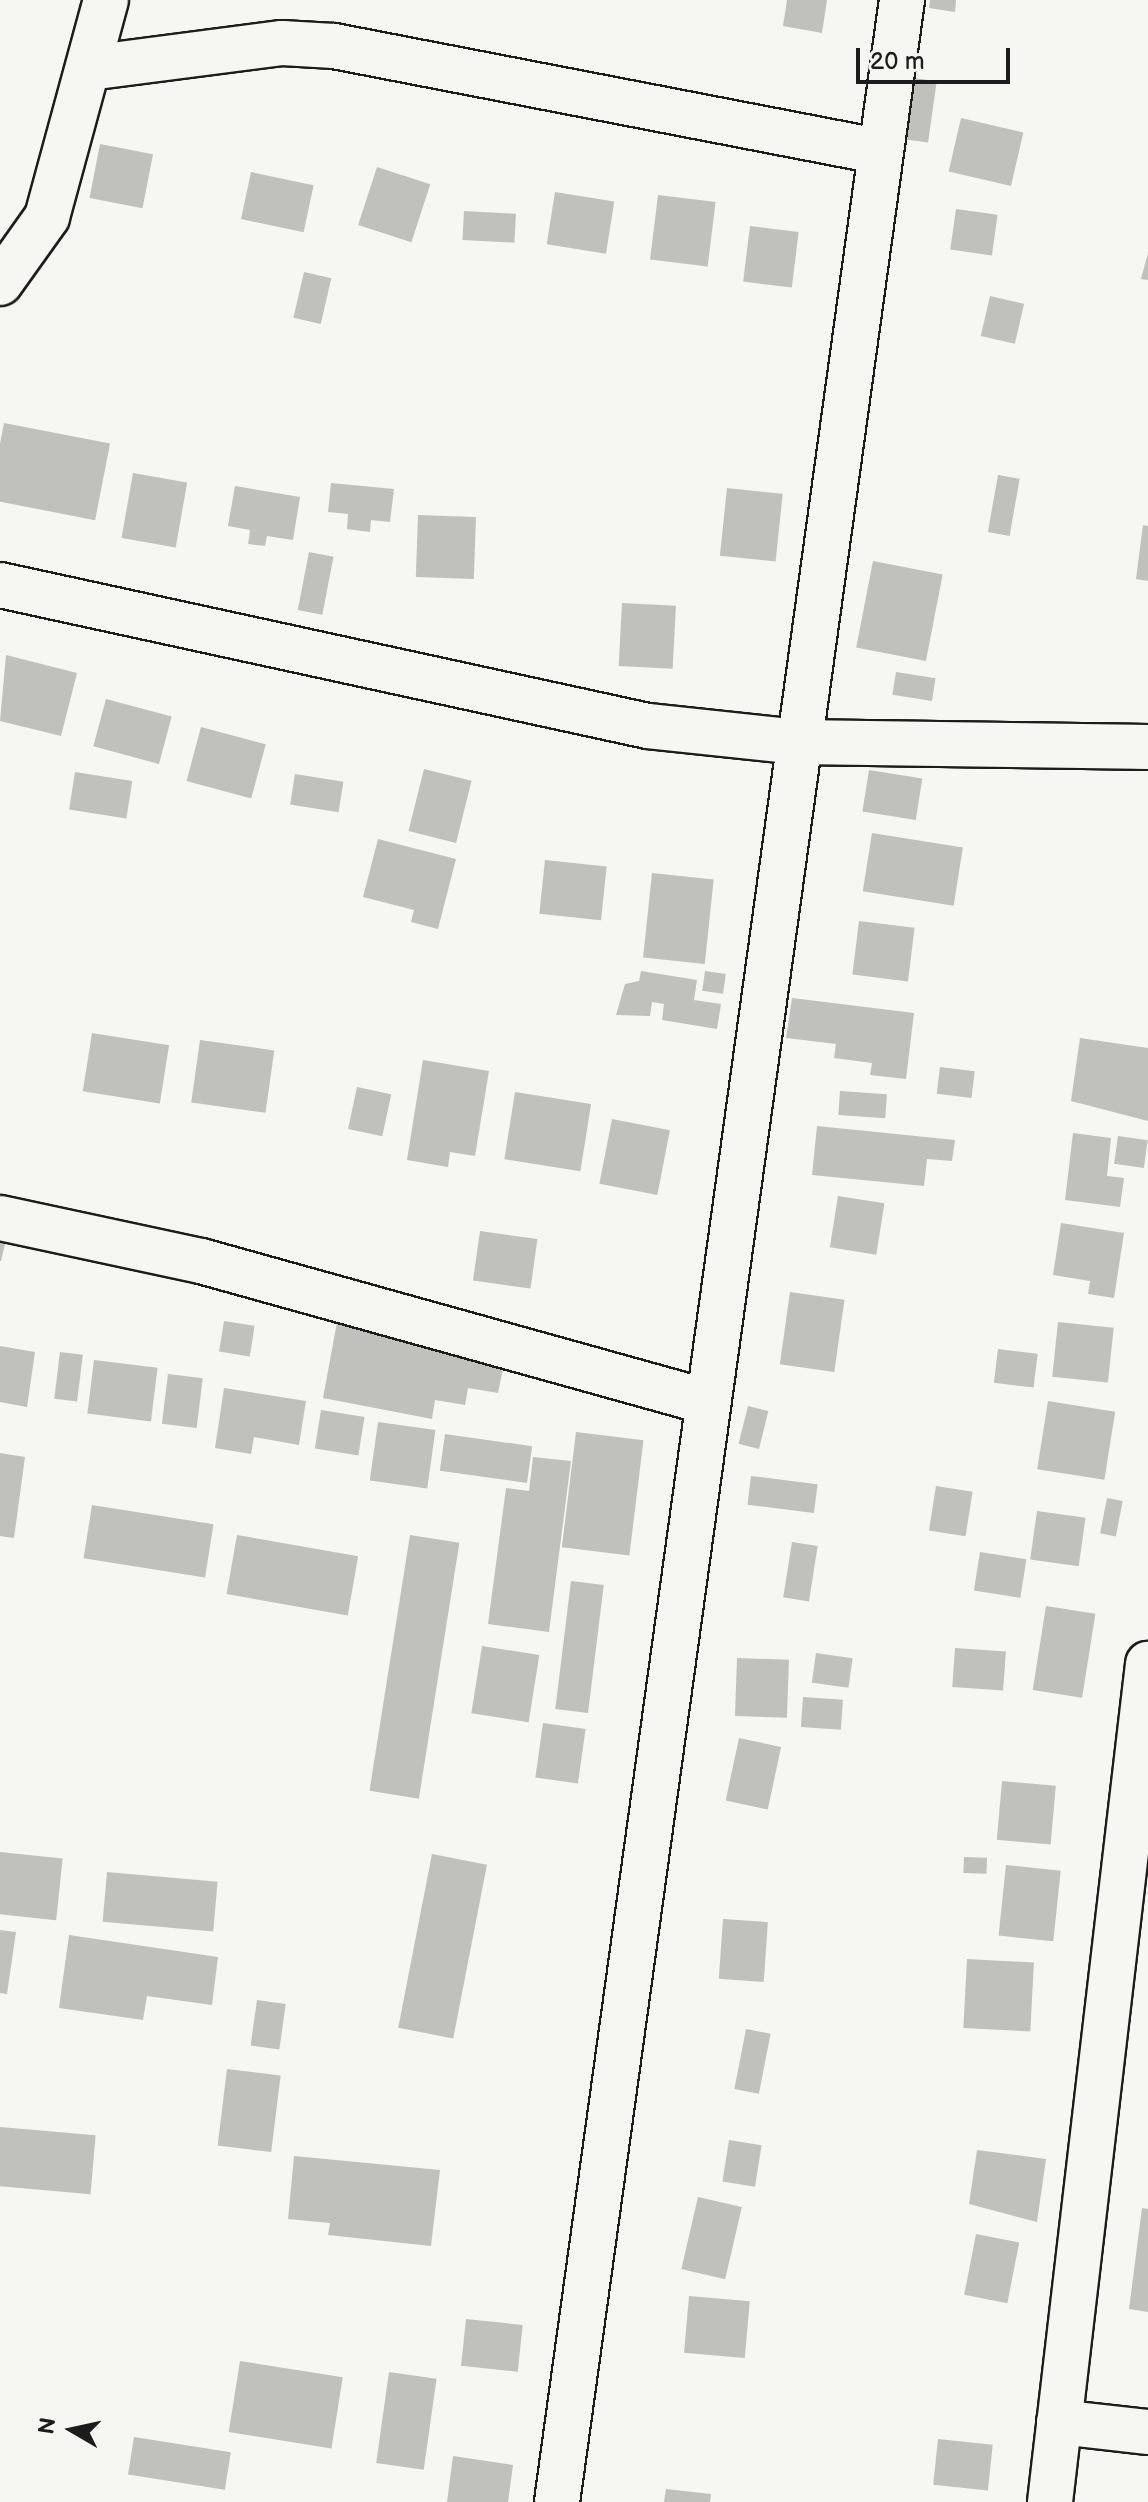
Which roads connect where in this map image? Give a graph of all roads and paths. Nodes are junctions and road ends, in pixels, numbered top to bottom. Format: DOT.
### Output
graph roads {
  1 [pos="106,0"];
  2 [pos="902,0"];
  3 [pos="89,68"];
  4 [pos="877,151"];
  5 [pos="4,273"];
  6 [pos="0,585"];
  7 [pos="797,742"];
  8 [pos="1148,747"];
  9 [pos="0,1218"];
  10 [pos="704,1401"];
  11 [pos="1148,1664"];
  12 [pos="1129,1983"];
  13 [pos="1059,2422"];
  14 [pos="1148,2432"];
  15 [pos="557,2502"];
  16 [pos="1050,2502"];
  1 -- 3 [label="street"];
  2 -- 4 [label="street"];
  3 -- 4 [label="street"];
  3 -- 5 [label="street"];
  4 -- 7 [label="street"];
  6 -- 7 [label="street"];
  7 -- 8 [label="street"];
  7 -- 10 [label="street"];
  9 -- 10 [label="street"];
  10 -- 15 [label="street"];
  11 -- 12 [label="street"];
  12 -- 13 [label="street"];
  13 -- 14 [label="street"];
  13 -- 16 [label="street"];
}
